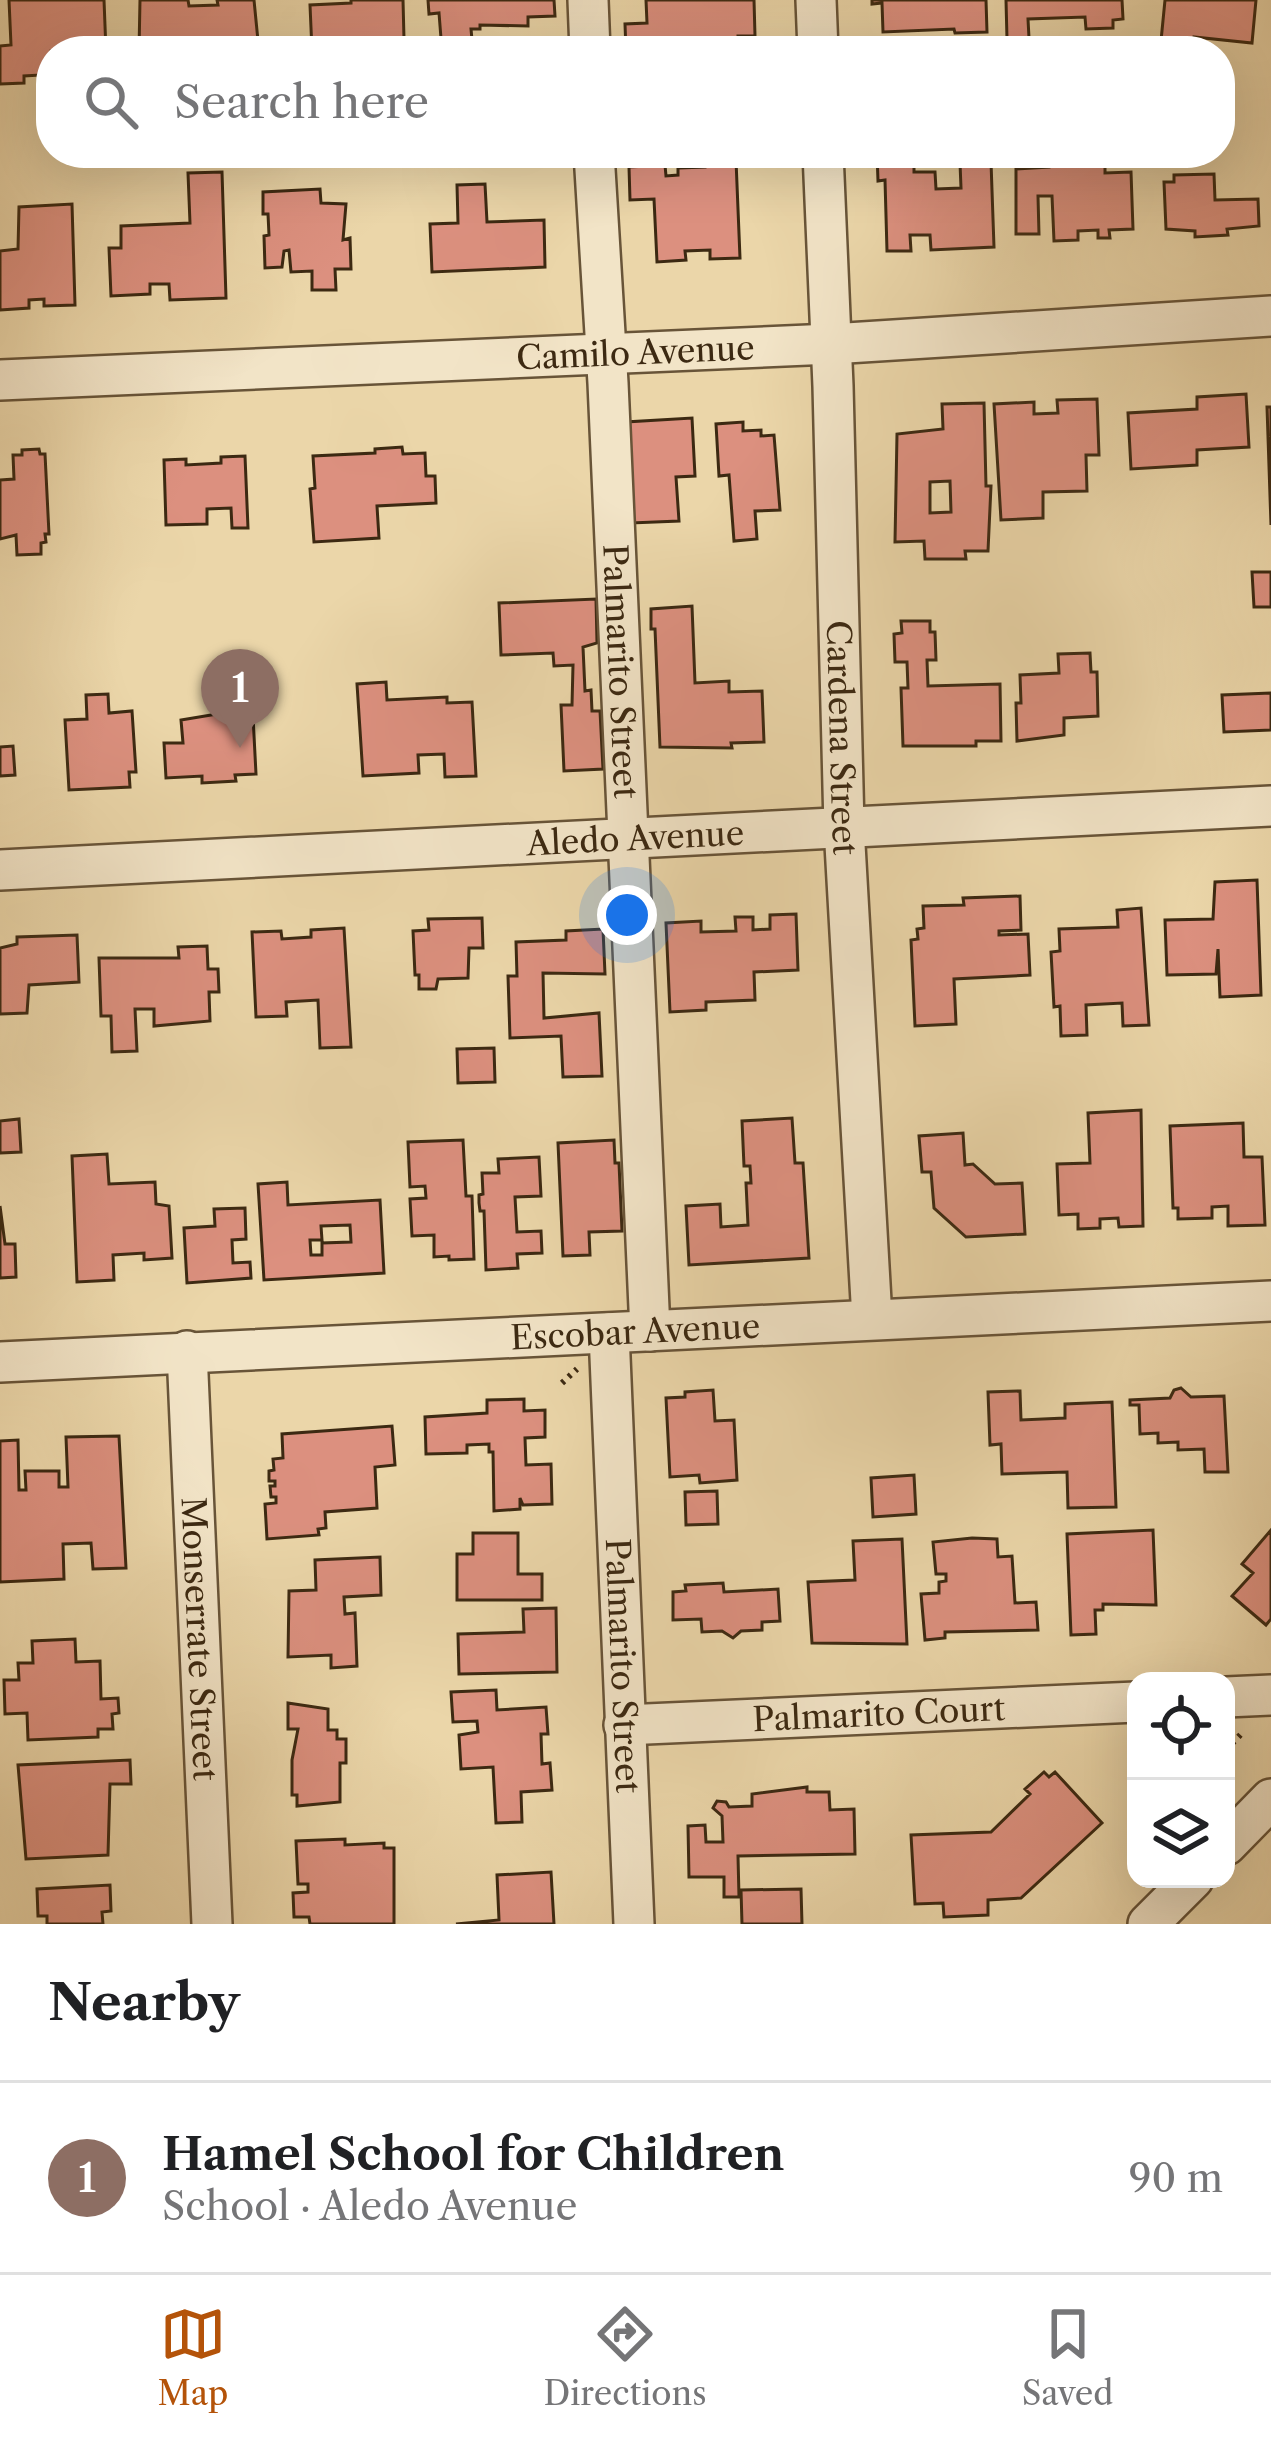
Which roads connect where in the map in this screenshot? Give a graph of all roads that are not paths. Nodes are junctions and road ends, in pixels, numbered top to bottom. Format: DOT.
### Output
graph roads {
  1 [pos="588,0"];
  2 [pos="815,0"];
  3 [pos="589,36"];
  4 [pos="817,36"];
  5 [pos="595,168"];
  6 [pos="824,168"];
  7 [pos="1271,316"];
  8 [pos="831,344"];
  9 [pos="606,353"];
  10 [pos="0,380"];
  11 [pos="1271,806"];
  12 [pos="844,827"];
  13 [pos="627,838"];
  14 [pos="0,870"];
  15 [pos="1271,1300"];
  16 [pos="872,1319"];
  17 [pos="650,1331"];
  18 [pos="610,1333"];
  19 [pos="187,1351"];
  20 [pos="0,1362"];
  21 [pos="1271,1695"];
  22 [pos="1235,1697"];
  23 [pos="1127,1702"];
  24 [pos="624,1725"];
  25 [pos="1271,1799"];
  26 [pos="1235,1836"];
  27 [pos="1183,1888"];
  28 [pos="212,1924"];
  29 [pos="634,1924"];
  30 [pos="1148,1924"];
  1 -- 3 [label="street"];
  2 -- 4 [label="street"];
  5 -- 9 [label="street, Palmarito Street"];
  6 -- 8 [label="street, Cardena Street"];
  7 -- 8 [label="street, Camilo Avenue"];
  8 -- 9 [label="street, Camilo Avenue"];
  8 -- 12 [label="street, Cardena Street"];
  9 -- 10 [label="street, Camilo Avenue"];
  9 -- 13 [label="street, Palmarito Street"];
  11 -- 12 [label="street, Aledo Avenue"];
  12 -- 13 [label="street, Aledo Avenue"];
  12 -- 16 [label="street, Cardena Street"];
  13 -- 14 [label="street, Aledo Avenue"];
  13 -- 17 [label="street, Palmarito Street"];
  15 -- 16 [label="street, Escobar Avenue"];
  16 -- 17 [label="street, Escobar Avenue"];
  17 -- 18 [label="street, Escobar Avenue"];
  18 -- 19 [label="street, Escobar Avenue"];
  18 -- 24 [label="street, Palmarito Street"];
  19 -- 20 [label="street, Escobar Avenue"];
  19 -- 28 [label="street, Monserrate Street"];
  21 -- 22 [label="street"];
  23 -- 24 [label="street, Palmarito Court"];
  24 -- 29 [label="street, Palmarito Street"];
  25 -- 26 [label="street"];
  27 -- 30 [label="street"];
}
